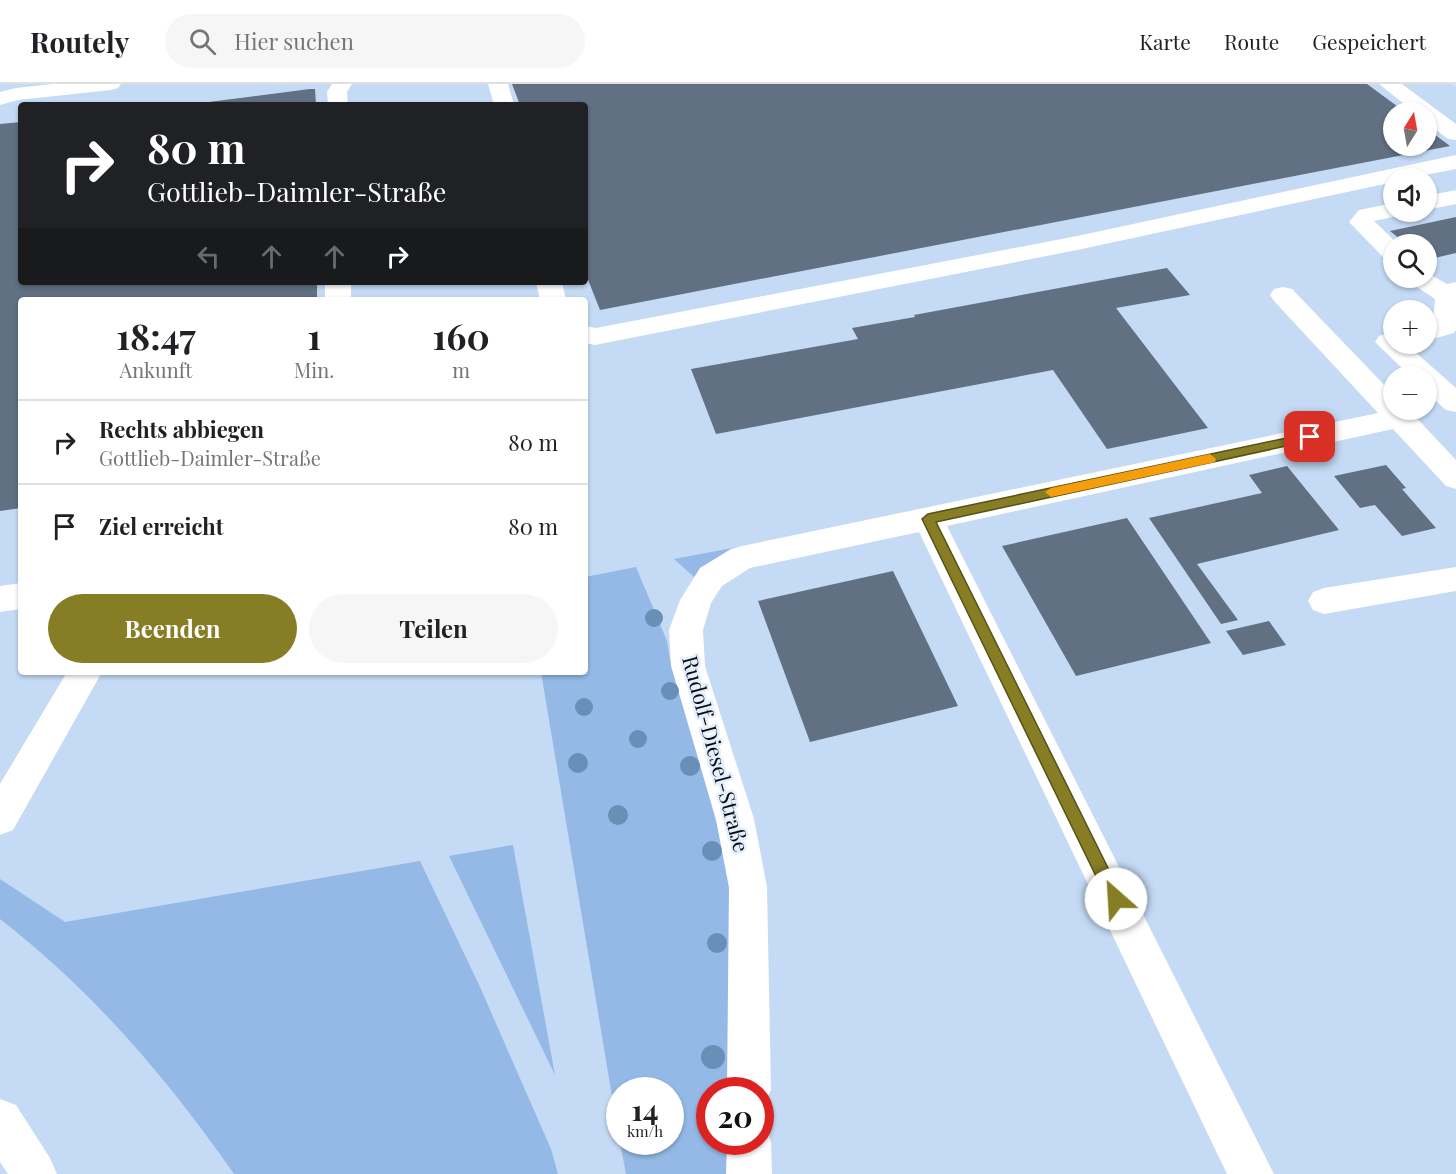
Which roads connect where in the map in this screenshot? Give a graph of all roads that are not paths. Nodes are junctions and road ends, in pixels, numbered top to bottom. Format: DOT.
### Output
graph roads {
  1 [pos="111,84"];
  2 [pos="342,84"];
  3 [pos="498,84"];
  4 [pos="1389,84"];
  5 [pos="66,86"];
  6 [pos="0,99"];
  7 [pos="338,102"];
  8 [pos="503,102"];
  9 [pos="1456,134"];
  10 [pos="1456,162"];
  11 [pos="1456,197"];
  12 [pos="1437,201"];
  13 [pos="1383,212"];
  14 [pos="1383,243"];
  15 [pos="1437,286"];
  16 [pos="1452,293"];
  17 [pos="1283,295"];
  18 [pos="1442,331"];
  19 [pos="588,335"];
  20 [pos="1383,344"];
  21 [pos="1404,354"];
  22 [pos="1340,355"];
  23 [pos="1383,400"];
  24 [pos="1456,403"];
  25 [pos="1391,420"];
  26 [pos="1402,420"];
  27 [pos="1456,478"];
  28 [pos="928,519"];
  29 [pos="1456,579"];
  30 [pos="18,596"];
  31 [pos="0,599"];
  32 [pos="1324,601"];
  33 [pos="83,675"];
  34 [pos="0,818"];
  35 [pos="749,1077"];
  36 [pos="0,1121"];
  37 [pos="749,1155"];
  38 [pos="34,1174"];
  39 [pos="749,1174"];
  40 [pos="1251,1174"];
  1 -- 5 [label="street"];
  2 -- 7 [label="street"];
  3 -- 8 [label="street"];
  4 -- 9 [label="street"];
  5 -- 6 [label="street"];
  10 -- 19 [label="street"];
  11 -- 12 [label="street"];
  13 -- 14 [label="street"];
  15 -- 16 [label="street"];
  16 -- 18 [label="street"];
  17 -- 22 [label="street"];
  20 -- 22 [label="street"];
  21 -- 24 [label="street"];
  22 -- 23 [label="street"];
  25 -- 28 [label="street, Rudolf-Diesel-Straße"];
  26 -- 27 [label="street"];
  28 -- 35 [label="street, Rudolf-Diesel-Straße"];
  28 -- 40 [label="street"];
  29 -- 32 [label="street"];
  30 -- 31 [label="street"];
  33 -- 34 [label="street"];
  36 -- 38 [label="street"];
  37 -- 39 [label="street"];
}
